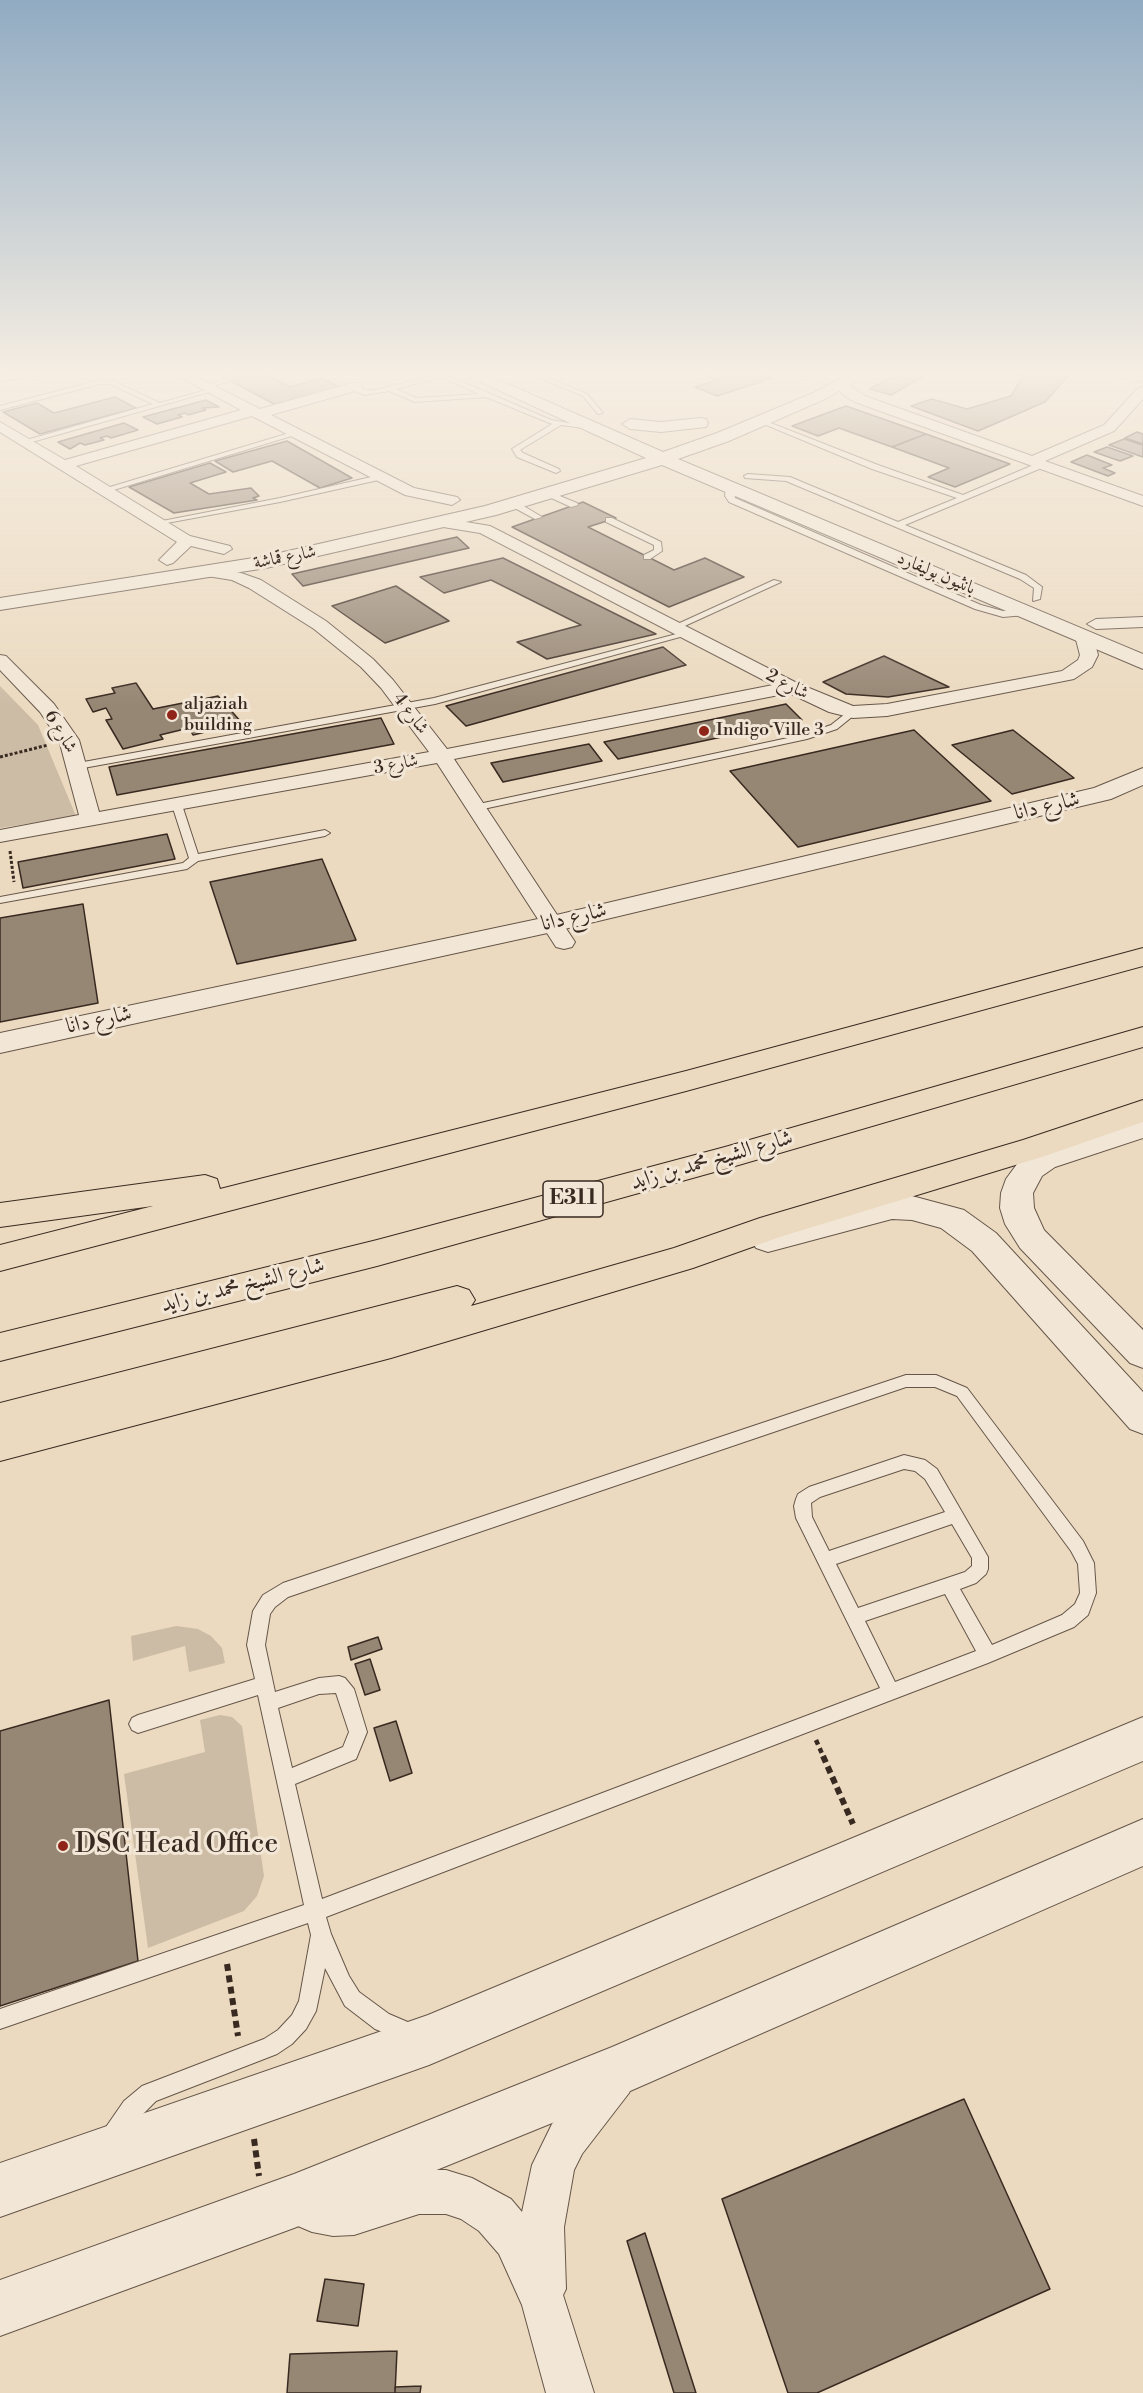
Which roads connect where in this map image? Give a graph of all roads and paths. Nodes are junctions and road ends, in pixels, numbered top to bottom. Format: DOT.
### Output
graph roads {
  1 [pos="92,483"];
  2 [pos="129,483"];
  3 [pos="355,483"];
  4 [pos="386,483"];
  5 [pos="589,483"];
  6 [pos="753,483"];
  7 [pos="766,483"];
  8 [pos="770,483"];
  9 [pos="796,483"];
  10 [pos="920,483"];
  11 [pos="994,483"];
  12 [pos="1092,483"];
  13 [pos="776,488"];
  14 [pos="104,490"];
  15 [pos="550,494"];
  16 [pos="472,495"];
  17 [pos="962,497"];
  18 [pos="1143,501"];
  19 [pos="514,504"];
  20 [pos="408,505"];
  21 [pos="574,505"];
  22 [pos="538,518"];
  23 [pos="487,520"];
  24 [pos="609,520"];
  25 [pos="156,523"];
  26 [pos="898,525"];
  27 [pos="185,540"];
  28 [pos="246,545"];
  29 [pos="224,549"];
  30 [pos="647,557"];
  31 [pos="167,560"];
  32 [pos="266,562"];
  33 [pos="122,566"];
  34 [pos="207,572"];
  35 [pos="777,582"];
  36 [pos="255,584"];
  37 [pos="3,605"];
  38 [pos="1030,605"];
  39 [pos="1143,622"];
  40 [pos="681,630"];
  41 [pos="1090,630"];
  42 [pos="1143,643"];
  43 [pos="0,660"];
  44 [pos="1143,662"];
  45 [pos="791,687"];
  46 [pos="404,707"];
  47 [pos="853,712"];
  48 [pos="69,740"];
  49 [pos="442,756"];
  50 [pos="0,757"];
  51 [pos="78,766"];
  52 [pos="1143,775"];
  53 [pos="1143,802"];
  54 [pos="177,805"];
  55 [pos="474,808"];
  56 [pos="91,821"];
  57 [pos="326,833"];
  58 [pos="4,835"];
  59 [pos="194,858"];
  60 [pos="16,898"];
  61 [pos="0,900"];
  62 [pos="558,933"];
  63 [pos="1143,957"];
  64 [pos="1143,1037"];
  65 [pos="0,1043"];
  66 [pos="0,1065"];
  67 [pos="1143,1111"];
  68 [pos="1143,1126"];
  69 [pos="356,1166"];
  70 [pos="0,1215"];
  71 [pos="0,1258"];
  72 [pos="681,1259"];
  73 [pos="0,1347"];
  74 [pos="1141,1351"];
  75 [pos="1096,1368"];
  76 [pos="1143,1418"];
  77 [pos="0,1419"];
  78 [pos="0,1445"];
  79 [pos="956,1515"];
  80 [pos="825,1560"];
  81 [pos="948,1584"];
  82 [pos="854,1617"];
  83 [pos="988,1655"];
  84 [pos="891,1692"];
  85 [pos="267,1693"];
  86 [pos="808,1723"];
  87 [pos="138,1724"];
  88 [pos="1143,1739"];
  89 [pos="286,1779"];
  90 [pos="1143,1842"];
  91 [pos="867,1856"];
  92 [pos="315,1911"];
  93 [pos="321,1935"];
  94 [pos="0,2019"];
  95 [pos="429,2040"];
  96 [pos="621,2069"];
  97 [pos="100,2156"];
  98 [pos="0,2190"];
  99 [pos="294,2201"];
  100 [pos="543,2302"];
  101 [pos="0,2308"];
  102 [pos="570,2393"];
  1 -- 14 [label="street"];
  2 -- 14 [label="lane"];
  3 -- 25 [label="lane"];
  4 -- 20 [label="street"];
  5 -- 15 [label="street, شارع قماشة"];
  6 -- 13 [label="street"];
  7 -- 13 [label="street, بانثيون بوليفارد"];
  8 -- 38 [label="street, بانثيون بوليفارد"];
  9 -- 26 [label="lane"];
  10 -- 17 [label="lane"];
  11 -- 17 [label="lane"];
  12 -- 18 [label="street"];
  13 -- 38 [label="street, بانثيون بوليفارد"];
  14 -- 25 [label="street"];
  15 -- 19 [label="street, شارع قماشة"];
  15 -- 21 [label="lane"];
  16 -- 20 [label="street"];
  17 -- 26 [label="lane"];
  19 -- 22 [label="lane"];
  19 -- 23 [label="street, شارع قماشة"];
  23 -- 32 [label="street, شارع قماشة"];
  23 -- 40 [label="street, شارع 2"];
  24 -- 30 [label="lane"];
  25 -- 27 [label="street"];
  26 -- 38 [label="lane"];
  27 -- 29 [label="street"];
  27 -- 31 [label="street"];
  28 -- 29 [label="street, شارع قماشة"];
  29 -- 31 [label="street, شارع قماشة"];
  31 -- 33 [label="street, شارع قماشة"];
  32 -- 34 [label="street, شارع قماشة"];
  32 -- 36 [label="street"];
  34 -- 36 [label="street, شارع 4"];
  34 -- 37 [label="street, شارع قماشة"];
  35 -- 40 [label="lane"];
  36 -- 46 [label="street, شارع 4"];
  38 -- 41 [label="street, بانثيون بوليفارد"];
  39 -- 41 [label="street"];
  40 -- 45 [label="street, شارع 2"];
  40 -- 46 [label="lane"];
  41 -- 42 [label="street, بانثيون بوليفارد"];
  41 -- 44 [label="street, بانثيون بوليفارد"];
  41 -- 47 [label="street, شارع 2"];
  43 -- 48 [label="street, شارع 6"];
  45 -- 47 [label="street, شارع 2"];
  45 -- 49 [label="street, شارع 3"];
  46 -- 49 [label="street, شارع 4"];
  46 -- 51 [label="lane"];
  47 -- 55 [label="lane"];
  48 -- 50 [label="path"];
  48 -- 51 [label="street, شارع 6"];
  49 -- 54 [label="street, شارع 3"];
  49 -- 55 [label="street, شارع 4"];
  51 -- 56 [label="street, شارع 6"];
  52 -- 62 [label="street, شارع دانا"];
  53 -- 62 [label="street, شارع دانا"];
  54 -- 56 [label="street, شارع 3"];
  54 -- 59 [label="lane"];
  55 -- 62 [label="street, شارع 4"];
  56 -- 58 [label="street, شارع 3"];
  57 -- 59 [label="lane"];
  58 -- 60 [label="path"];
  59 -- 60 [label="lane"];
  60 -- 61 [label="lane"];
  62 -- 65 [label="street, شارع دانا"];
  62 -- 66 [label="street, شارع دانا"];
  63 -- 69 [label="highway"];
  64 -- 73 [label="highway, شارع الشيخ محمد بن زايد / E311"];
  67 -- 72 [label="highway"];
  67 -- 77 [label="highway"];
  68 -- 74 [label="street"];
  69 -- 70 [label="highway"];
  69 -- 71 [label="highway"];
  72 -- 75 [label="street"];
  72 -- 78 [label="highway"];
  74 -- 75 [label="street"];
  75 -- 76 [label="street"];
  79 -- 80 [label="lane"];
  79 -- 80 [label="lane"];
  79 -- 81 [label="lane"];
  80 -- 82 [label="lane"];
  81 -- 82 [label="lane"];
  81 -- 83 [label="lane"];
  82 -- 84 [label="lane"];
  83 -- 84 [label="lane"];
  83 -- 85 [label="lane"];
  84 -- 86 [label="lane"];
  85 -- 87 [label="lane"];
  85 -- 89 [label="lane"];
  85 -- 89 [label="lane"];
  86 -- 91 [label="path"];
  86 -- 92 [label="lane"];
  88 -- 91 [label="street"];
  89 -- 92 [label="lane"];
  90 -- 96 [label="street"];
  91 -- 95 [label="street"];
  92 -- 93 [label="lane"];
  92 -- 94 [label="lane"];
  93 -- 95 [label="lane"];
  93 -- 97 [label="lane"];
  95 -- 97 [label="street"];
  96 -- 99 [label="street"];
  96 -- 100 [label="street"];
  97 -- 98 [label="street"];
  99 -- 100 [label="street"];
  99 -- 101 [label="street"];
  100 -- 102 [label="street"];
}
